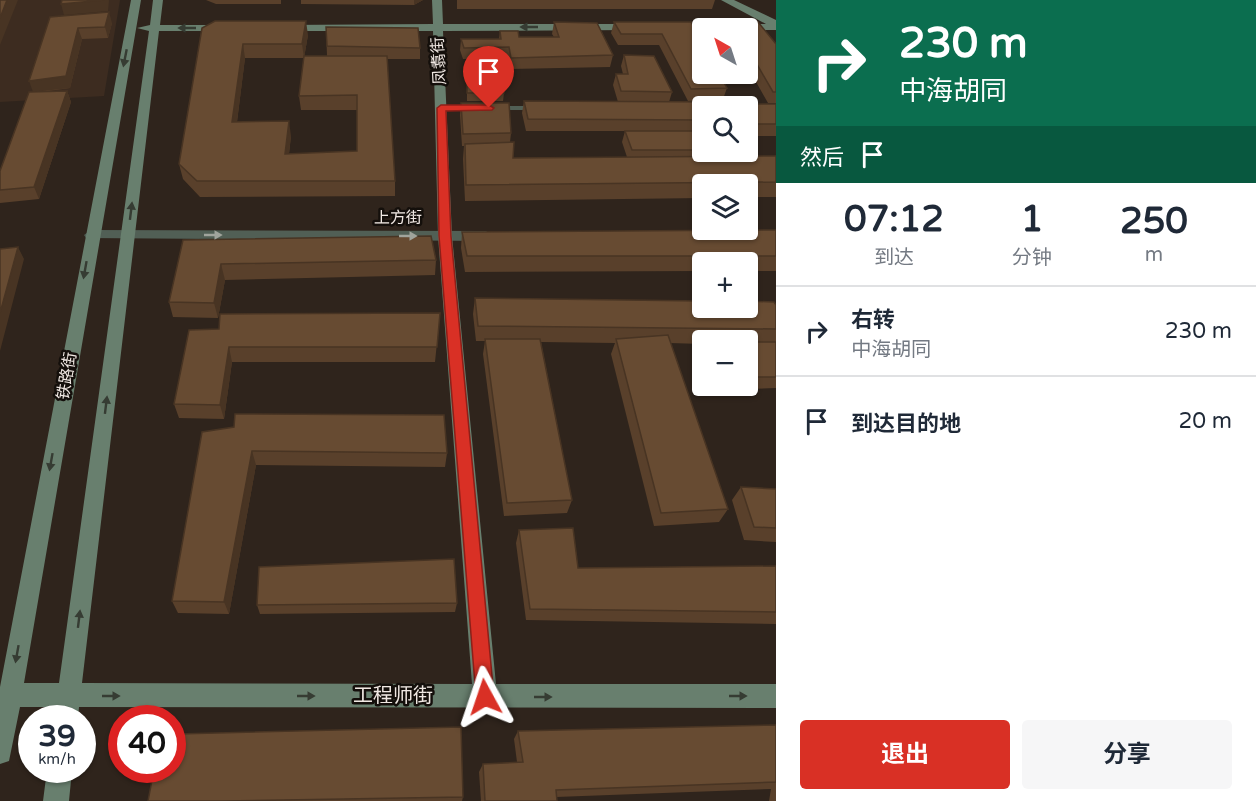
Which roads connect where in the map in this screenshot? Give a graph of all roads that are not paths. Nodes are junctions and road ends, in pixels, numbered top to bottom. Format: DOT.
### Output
graph roads {
  1 [pos="136,0"];
  2 [pos="158,0"];
  3 [pos="437,0"];
  4 [pos="726,0"];
  5 [pos="741,0"];
  6 [pos="776,16"];
  7 [pos="776,26"];
  8 [pos="437,27"];
  9 [pos="131,28"];
  10 [pos="154,28"];
  11 [pos="237,28"];
  12 [pos="272,28"];
  13 [pos="441,108"];
  14 [pos="548,108"];
  15 [pos="92,235"];
  16 [pos="128,235"];
  17 [pos="445,236"];
  18 [pos="504,236"];
  19 [pos="10,695"];
  20 [pos="776,696"];
  21 [pos="485,697"];
  22 [pos="58,705"];
  23 [pos="68,705"];
  24 [pos="96,706"];
  25 [pos="0,752"];
  26 [pos="58,783"];
  27 [pos="56,801"];
  1 -- 9 [label="street, 铁路街"];
  2 -- 10 [label="street"];
  3 -- 8 [label="street, 凤翥街"];
  4 -- 7 [label="street"];
  5 -- 6 [label="street"];
  7 -- 8 [label="street, one-way"];
  8 -- 12 [label="street"];
  8 -- 13 [label="street, 凤翥街"];
  9 -- 10 [label="street"];
  9 -- 15 [label="street, 铁路街, one-way"];
  11 -- 10 [label="street, one-way"];
  16 -- 10 [label="street, one-way"];
  13 -- 14 [label="lane"];
  13 -- 17 [label="street, 凤翥街"];
  15 -- 16 [label="street, 上方街"];
  15 -- 19 [label="street, 铁路街, one-way"];
  16 -- 17 [label="street, 上方街, one-way"];
  23 -- 16 [label="street, one-way"];
  17 -- 18 [label="street, 上方街"];
  17 -- 21 [label="street, 凤翥街"];
  19 -- 22 [label="street, 工程师街"];
  19 -- 25 [label="street, 铁路街"];
  21 -- 20 [label="street, 工程师街, one-way"];
  24 -- 21 [label="street, 工程师街, one-way"];
  26 -- 27 [label="street"];
}
